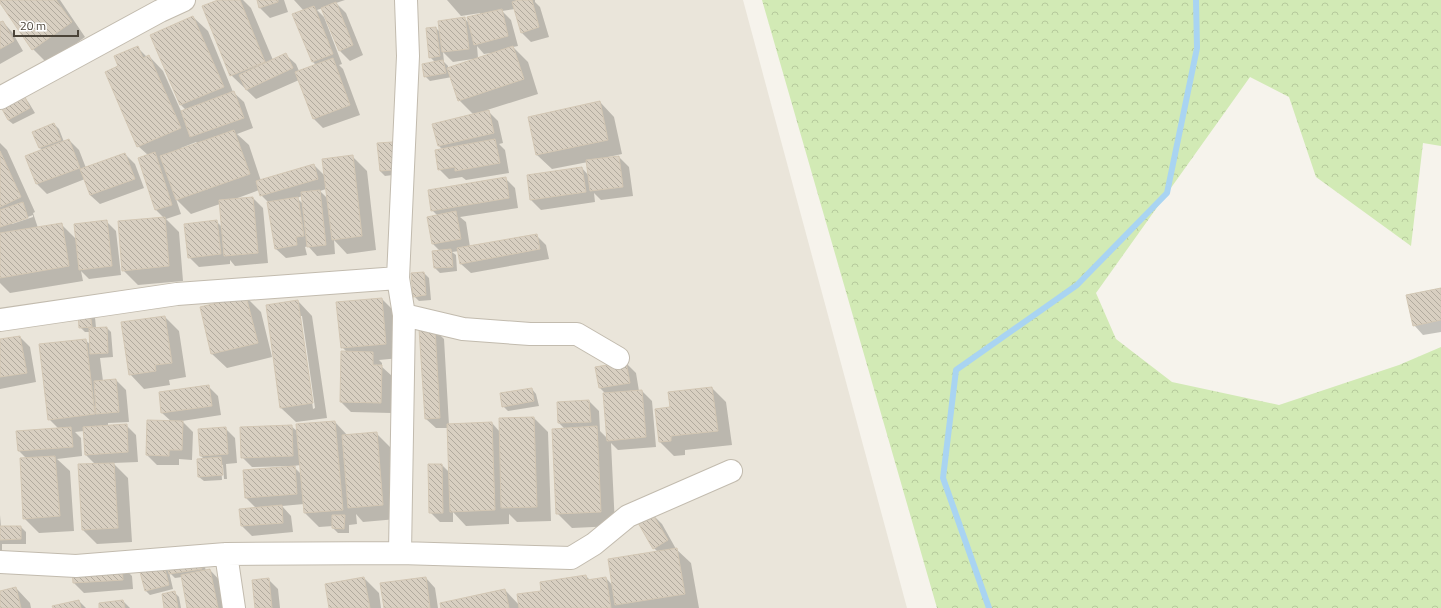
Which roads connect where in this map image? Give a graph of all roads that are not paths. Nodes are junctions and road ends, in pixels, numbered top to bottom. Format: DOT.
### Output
graph roads {
  1 [pos="184,0"];
  2 [pos="406,0"];
  3 [pos="0,98"];
  4 [pos="398,278"];
  5 [pos="404,315"];
  6 [pos="0,320"];
  7 [pos="618,358"];
  8 [pos="731,470"];
  9 [pos="400,553"];
  10 [pos="226,554"];
  11 [pos="0,562"];
  12 [pos="234,608"];
  1 -- 3 [label="street"];
  2 -- 4 [label="street"];
  4 -- 5 [label="street"];
  4 -- 6 [label="street"];
  5 -- 7 [label="street"];
  5 -- 9 [label="street"];
  8 -- 9 [label="street"];
  9 -- 10 [label="street"];
  10 -- 11 [label="street"];
  10 -- 12 [label="street"];
}
